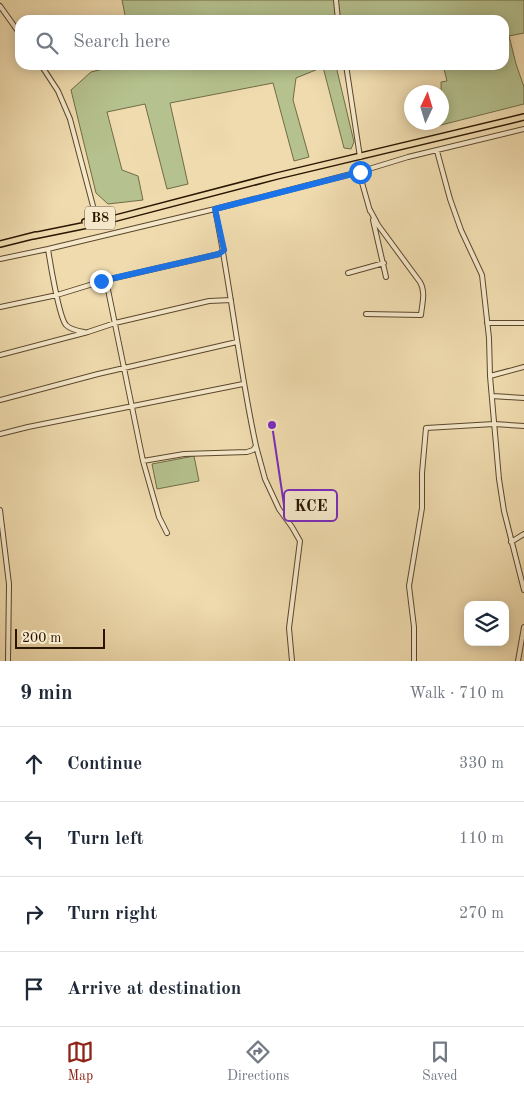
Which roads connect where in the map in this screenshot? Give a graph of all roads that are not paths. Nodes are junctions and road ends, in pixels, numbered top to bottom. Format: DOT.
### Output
graph roads {
  1 [pos="336,0"];
  2 [pos="0,6"];
  3 [pos="338,15"];
  4 [pos="15,27"];
  5 [pos="45,70"];
  6 [pos="347,70"];
  7 [pos="524,117"];
  8 [pos="524,129"];
  9 [pos="437,151"];
  10 [pos="360,157"];
  11 [pos="360,172"];
  12 [pos="215,209"];
  13 [pos="370,210"];
  14 [pos="97,221"];
  15 [pos="0,244"];
  16 [pos="48,249"];
  17 [pos="224,250"];
  18 [pos="0,259"];
  19 [pos="384,263"];
  20 [pos="348,273"];
  21 [pos="386,277"];
  22 [pos="106,280"];
  23 [pos="57,295"];
  24 [pos="231,300"];
  25 [pos="0,308"];
  26 [pos="366,314"];
  27 [pos="115,323"];
  28 [pos="487,323"];
  29 [pos="524,323"];
  30 [pos="88,332"];
  31 [pos="237,342"];
  32 [pos="0,355"];
  33 [pos="524,367"];
  34 [pos="125,368"];
  35 [pos="490,376"];
  36 [pos="243,384"];
  37 [pos="492,396"];
  38 [pos="524,398"];
  39 [pos="0,400"];
  40 [pos="132,406"];
  41 [pos="494,424"];
  42 [pos="524,426"];
  43 [pos="0,434"];
  44 [pos="256,446"];
  45 [pos="143,461"];
  46 [pos="0,510"];
  47 [pos="167,533"];
  48 [pos="524,534"];
  49 [pos="511,542"];
  50 [pos="524,590"];
  51 [pos="524,627"];
  52 [pos="8,661"];
  53 [pos="292,661"];
  54 [pos="414,661"];
  55 [pos="518,661"];
  1 -- 3 [label="street"];
  2 -- 4 [label="street"];
  5 -- 14 [label="street"];
  6 -- 10 [label="street"];
  7 -- 10 [label="highway, B8"];
  8 -- 9 [label="street"];
  9 -- 11 [label="street"];
  9 -- 28 [label="street"];
  10 -- 14 [label="highway, B8"];
  11 -- 12 [label="street"];
  11 -- 13 [label="street"];
  12 -- 16 [label="street"];
  12 -- 17 [label="street"];
  13 -- 19 [label="street"];
  13 -- 26 [label="street"];
  14 -- 15 [label="highway, B8"];
  16 -- 18 [label="street"];
  16 -- 23 [label="street"];
  17 -- 22 [label="street"];
  17 -- 24 [label="street"];
  19 -- 20 [label="street"];
  19 -- 21 [label="street"];
  22 -- 23 [label="street"];
  22 -- 27 [label="street"];
  23 -- 25 [label="street"];
  23 -- 30 [label="street"];
  24 -- 27 [label="street"];
  24 -- 31 [label="street"];
  27 -- 30 [label="street"];
  27 -- 34 [label="street"];
  28 -- 29 [label="street"];
  28 -- 35 [label="street"];
  30 -- 32 [label="street"];
  31 -- 34 [label="street"];
  31 -- 36 [label="street"];
  33 -- 35 [label="street"];
  34 -- 39 [label="street"];
  34 -- 40 [label="street"];
  35 -- 37 [label="street"];
  36 -- 40 [label="street"];
  36 -- 44 [label="street"];
  37 -- 38 [label="street"];
  37 -- 41 [label="street"];
  40 -- 43 [label="street"];
  40 -- 45 [label="street"];
  41 -- 42 [label="street"];
  41 -- 49 [label="street"];
  41 -- 54 [label="street"];
  44 -- 45 [label="street"];
  44 -- 53 [label="street"];
  45 -- 47 [label="street"];
  46 -- 52 [label="street"];
  48 -- 49 [label="street"];
  49 -- 50 [label="street"];
  51 -- 55 [label="street"];
}
